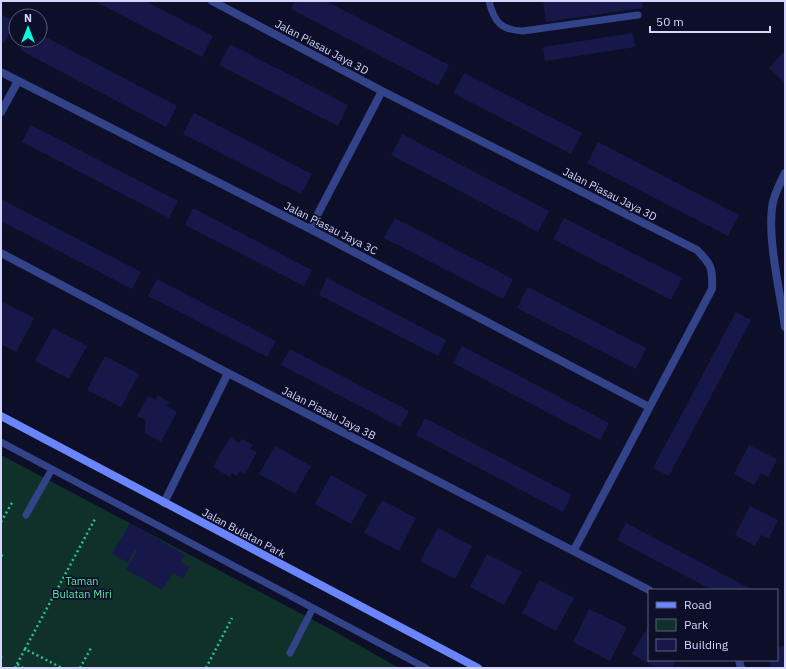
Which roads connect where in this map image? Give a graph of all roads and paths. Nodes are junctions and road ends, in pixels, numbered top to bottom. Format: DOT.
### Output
graph roads {
  1 [pos="212,1"];
  2 [pos="489,1"];
  3 [pos="638,15"];
  4 [pos="1,72"];
  5 [pos="18,81"];
  6 [pos="382,91"];
  7 [pos="1,112"];
  8 [pos="785,173"];
  9 [pos="310,230"];
  10 [pos="1,253"];
  11 [pos="785,327"];
  12 [pos="228,373"];
  13 [pos="649,407"];
  14 [pos="1,416"];
  15 [pos="1,442"];
  16 [pos="52,469"];
  17 [pos="13,501"];
  18 [pos="164,503"];
  19 [pos="26,515"];
  20 [pos="96,517"];
  21 [pos="1,522"];
  22 [pos="574,550"];
  23 [pos="648,589"];
  24 [pos="313,608"];
  25 [pos="232,618"];
  26 [pos="91,648"];
  27 [pos="25,649"];
  28 [pos="290,653"];
  29 [pos="17,664"];
  30 [pos="15,668"];
  31 [pos="23,668"];
  32 [pos="62,668"];
  33 [pos="80,668"];
  34 [pos="206,668"];
  35 [pos="426,668"];
  36 [pos="478,668"];
  1 -- 6 [label="street, Jalan Piasau Jaya 3D"];
  2 -- 3 [label="lane"];
  4 -- 5 [label="street, Jalan Piasau Jaya 3C"];
  5 -- 7 [label="street"];
  5 -- 9 [label="street, Jalan Piasau Jaya 3C"];
  6 -- 9 [label="street"];
  6 -- 13 [label="street, Jalan Piasau Jaya 3D"];
  8 -- 11 [label="street"];
  9 -- 13 [label="street, Jalan Piasau Jaya 3C"];
  10 -- 12 [label="street, Jalan Piasau Jaya 3B"];
  12 -- 18 [label="street"];
  12 -- 22 [label="street, Jalan Piasau Jaya 3B"];
  13 -- 22 [label="street, Jalan Piasau Jaya 3D"];
  14 -- 18 [label="street, Jalan Bulatan Park"];
  15 -- 16 [label="lane"];
  16 -- 19 [label="lane"];
  16 -- 24 [label="lane"];
  17 -- 21 [label="path"];
  18 -- 36 [label="street, Jalan Bulatan Park"];
  20 -- 27 [label="path"];
  22 -- 23 [label="street, Jalan Piasau Jaya 3B"];
  24 -- 28 [label="lane"];
  24 -- 35 [label="lane"];
  25 -- 34 [label="path"];
  26 -- 33 [label="path"];
  27 -- 29 [label="path"];
  27 -- 32 [label="path"];
  29 -- 30 [label="path"];
  29 -- 31 [label="path"];
}
